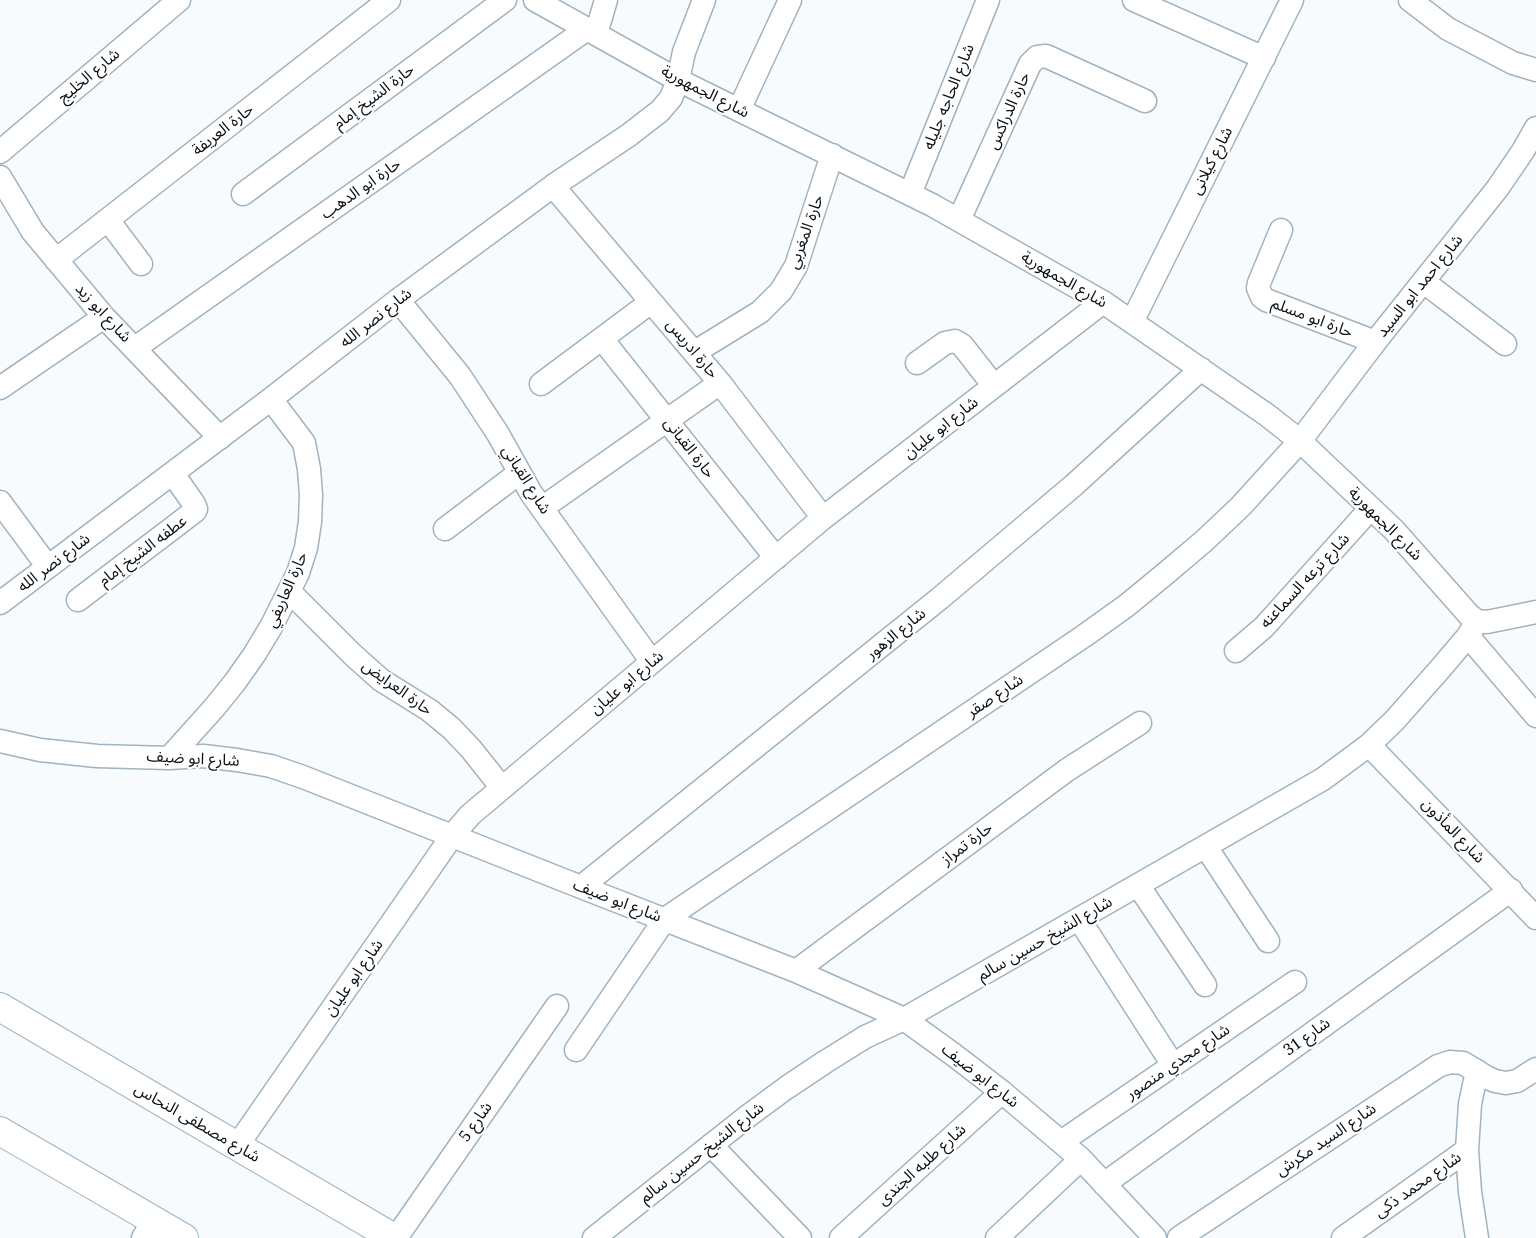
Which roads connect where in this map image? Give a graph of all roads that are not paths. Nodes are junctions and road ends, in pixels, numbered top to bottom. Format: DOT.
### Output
graph roads {
  1 [pos="179,0"];
  2 [pos="389,0"];
  3 [pos="505,0"];
  4 [pos="535,0"];
  5 [pos="606,0"];
  6 [pos="704,0"];
  7 [pos="790,0"];
  8 [pos="988,0"];
  9 [pos="1134,0"];
  10 [pos="1292,0"];
  11 [pos="1410,0"];
  12 [pos="158,7"];
  13 [pos="592,32"];
  14 [pos="1264,58"];
  15 [pos="1536,70"];
  16 [pos="678,80"];
  17 [pos="1145,101"];
  18 [pos="739,110"];
  19 [pos="1536,128"];
  20 [pos="0,152"];
  21 [pos="832,155"];
  22 [pos="0,177"];
  23 [pos="553,186"];
  24 [pos="243,194"];
  25 [pos="910,194"];
  26 [pos="108,220"];
  27 [pos="959,220"];
  28 [pos="1281,230"];
  29 [pos="56,260"];
  30 [pos="141,264"];
  31 [pos="1424,282"];
  32 [pos="398,300"];
  33 [pos="651,302"];
  34 [pos="1103,302"];
  35 [pos="104,317"];
  36 [pos="1132,322"];
  37 [pos="602,339"];
  38 [pos="1375,342"];
  39 [pos="1505,344"];
  40 [pos="135,348"];
  41 [pos="695,352"];
  42 [pos="917,363"];
  43 [pos="1201,369"];
  44 [pos="720,383"];
  45 [pos="541,384"];
  46 [pos="994,386"];
  47 [pos="0,388"];
  48 [pos="271,400"];
  49 [pos="667,421"];
  50 [pos="220,438"];
  51 [pos="1300,441"];
  52 [pos="519,473"];
  53 [pos="173,474"];
  54 [pos="0,502"];
  55 [pos="542,508"];
  56 [pos="1371,508"];
  57 [pos="823,518"];
  58 [pos="445,529"];
  59 [pos="776,558"];
  60 [pos="48,567"];
  61 [pos="289,591"];
  62 [pos="78,600"];
  63 [pos="0,603"];
  64 [pos="1536,612"];
  65 [pos="1473,628"];
  66 [pos="1236,651"];
  67 [pos="652,662"];
  68 [pos="1536,716"];
  69 [pos="1140,723"];
  70 [pos="0,742"];
  71 [pos="1369,745"];
  72 [pos="169,758"];
  73 [pos="502,788"];
  74 [pos="452,836"];
  75 [pos="1206,847"];
  76 [pos="1138,885"];
  77 [pos="581,888"];
  78 [pos="1511,890"];
  79 [pos="1536,918"];
  80 [pos="665,919"];
  81 [pos="1079,919"];
  82 [pos="1268,941"];
  83 [pos="796,971"];
  84 [pos="1295,982"];
  85 [pos="1205,986"];
  86 [pos="556,1006"];
  87 [pos="0,1007"];
  88 [pos="904,1019"];
  89 [pos="576,1050"];
  90 [pos="1173,1065"];
  91 [pos="1536,1069"];
  92 [pos="1477,1071"];
  93 [pos="1002,1092"];
  94 [pos="0,1131"];
  95 [pos="1060,1142"];
  96 [pos="712,1145"];
  97 [pos="237,1146"];
  98 [pos="1467,1150"];
  99 [pos="1081,1159"];
  100 [pos="1104,1184"];
  101 [pos="148,1229"];
  102 [pos="1145,1234"];
  103 [pos="184,1238"];
  104 [pos="395,1238"];
  105 [pos="594,1238"];
  106 [pos="800,1238"];
  107 [pos="841,1238"];
  108 [pos="997,1238"];
  109 [pos="1179,1238"];
  110 [pos="1343,1238"];
  111 [pos="1477,1238"];
  1 -- 12 [label="street, شارع الخليج"];
  2 -- 26 [label="street, حارة العريفة"];
  3 -- 24 [label="street, حارة الشيخ إمام"];
  4 -- 13 [label="street, شارع الجمهورية"];
  5 -- 13 [label="street"];
  6 -- 16 [label="street, شارع نصر الله"];
  7 -- 18 [label="street"];
  8 -- 25 [label="street, شارع الحاجه جليله"];
  9 -- 14 [label="street"];
  10 -- 14 [label="street, شارع كيلانى"];
  11 -- 15 [label="street"];
  12 -- 20 [label="street, شارع الخليج"];
  13 -- 16 [label="street, شارع الجمهورية"];
  13 -- 40 [label="street, حارة ابو الدهب"];
  14 -- 36 [label="street, شارع كيلانى"];
  16 -- 18 [label="street, شارع الجمهورية"];
  16 -- 23 [label="street, شارع نصر الله"];
  17 -- 27 [label="street, حارة الدراكس"];
  18 -- 21 [label="street, شارع الجمهورية"];
  19 -- 31 [label="street, شارع احمد ابو السيد"];
  21 -- 25 [label="street, شارع الجمهورية"];
  21 -- 41 [label="street, حارة المغربي"];
  22 -- 29 [label="street, شارع ابو زيد"];
  23 -- 32 [label="street, شارع نصر الله"];
  23 -- 33 [label="street, حارة ادريس"];
  25 -- 27 [label="street, شارع الجمهورية"];
  26 -- 29 [label="street, حارة العريفة"];
  26 -- 30 [label="street"];
  27 -- 34 [label="street, شارع الجمهورية"];
  28 -- 38 [label="street, حارة ابو مسلم"];
  29 -- 35 [label="street, شارع ابو زيد"];
  31 -- 38 [label="street, شارع احمد ابو السيد"];
  31 -- 39 [label="street"];
  32 -- 48 [label="street, شارع نصر الله"];
  32 -- 52 [label="street, شارع القباني"];
  33 -- 37 [label="street"];
  33 -- 41 [label="street, حارة ادريس"];
  34 -- 36 [label="street, شارع الجمهورية"];
  34 -- 46 [label="street, شارع ابو عليان"];
  35 -- 40 [label="street, شارع ابو زيد"];
  35 -- 47 [label="street"];
  36 -- 43 [label="street, شارع الجمهورية"];
  37 -- 45 [label="street"];
  37 -- 49 [label="street, حارة القبانى"];
  38 -- 51 [label="street, شارع احمد ابو السيد"];
  40 -- 50 [label="street, شارع ابو زيد"];
  41 -- 44 [label="street, حارة ادريس"];
  42 -- 46 [label="street"];
  43 -- 51 [label="street, شارع الجمهورية"];
  43 -- 77 [label="street, شارع الزهور"];
  44 -- 49 [label="street"];
  44 -- 57 [label="street, حارة ادريس"];
  46 -- 57 [label="street, شارع ابو عليان"];
  48 -- 50 [label="street, شارع نصر الله"];
  48 -- 61 [label="street, حارة العاريفي"];
  49 -- 55 [label="street"];
  49 -- 59 [label="street, حارة القبانى"];
  50 -- 53 [label="street, شارع نصر الله"];
  51 -- 56 [label="street, شارع الجمهورية"];
  51 -- 80 [label="street, شارع صقر"];
  52 -- 55 [label="street, شارع القباني"];
  52 -- 58 [label="street"];
  53 -- 60 [label="street, شارع نصر الله"];
  53 -- 62 [label="street, عطفه الشيخ إمام"];
  54 -- 60 [label="street"];
  55 -- 67 [label="street, شارع القباني"];
  56 -- 65 [label="street, شارع الجمهورية"];
  56 -- 66 [label="street, شارع ترعه السماعنه"];
  57 -- 59 [label="street, شارع ابو عليان"];
  59 -- 67 [label="street, شارع ابو عليان"];
  60 -- 63 [label="street, شارع نصر الله"];
  61 -- 72 [label="street, حارة العاريفي"];
  61 -- 73 [label="street, حارة العرايض"];
  64 -- 65 [label="street"];
  65 -- 68 [label="street, شارع الجمهورية"];
  65 -- 71 [label="street, شارع الشيخ حسين سالم"];
  67 -- 73 [label="street, شارع ابو عليان"];
  69 -- 83 [label="street, حارة تمراز"];
  70 -- 72 [label="street, شارع ابو ضيف"];
  71 -- 75 [label="street, شارع الشيخ حسين سالم"];
  71 -- 78 [label="street, شارع المأذون"];
  72 -- 74 [label="street, شارع ابو ضيف"];
  73 -- 74 [label="street, شارع ابو عليان"];
  74 -- 77 [label="street, شارع ابو ضيف"];
  74 -- 97 [label="street, شارع ابو عليان"];
  75 -- 76 [label="street, شارع الشيخ حسين سالم"];
  75 -- 82 [label="street"];
  76 -- 81 [label="street, شارع الشيخ حسين سالم"];
  76 -- 85 [label="street"];
  77 -- 80 [label="street, شارع ابو ضيف"];
  78 -- 79 [label="street, شارع المأذون"];
  78 -- 100 [label="street, شارع 31"];
  80 -- 83 [label="street, شارع ابو ضيف"];
  80 -- 89 [label="street"];
  81 -- 88 [label="street, شارع الشيخ حسين سالم"];
  81 -- 90 [label="street"];
  83 -- 88 [label="street, شارع ابو ضيف"];
  84 -- 90 [label="street, شارع مجدي منصور"];
  86 -- 104 [label="street, شارع 5"];
  87 -- 97 [label="street, شارع مصطفى النحاس"];
  88 -- 93 [label="street, شارع ابو ضيف"];
  88 -- 96 [label="street, شارع الشيخ حسين سالم"];
  90 -- 95 [label="street, شارع مجدي منصور"];
  91 -- 92 [label="street, شارع السيد مكرش"];
  92 -- 98 [label="street"];
  92 -- 109 [label="street, شارع السيد مكرش"];
  93 -- 95 [label="street, شارع ابو ضيف"];
  93 -- 107 [label="street, شارع طلبه الجندى"];
  94 -- 101 [label="street"];
  95 -- 99 [label="street, شارع ابو ضيف"];
  96 -- 105 [label="street, شارع الشيخ حسين سالم"];
  96 -- 106 [label="street"];
  97 -- 104 [label="street, شارع مصطفى النحاس"];
  98 -- 110 [label="street, شارع محمد ذكى"];
  98 -- 111 [label="street"];
  99 -- 100 [label="street, شارع ابو ضيف"];
  99 -- 108 [label="street"];
  100 -- 102 [label="street, شارع ابو ضيف"];
  101 -- 103 [label="street"];
}
